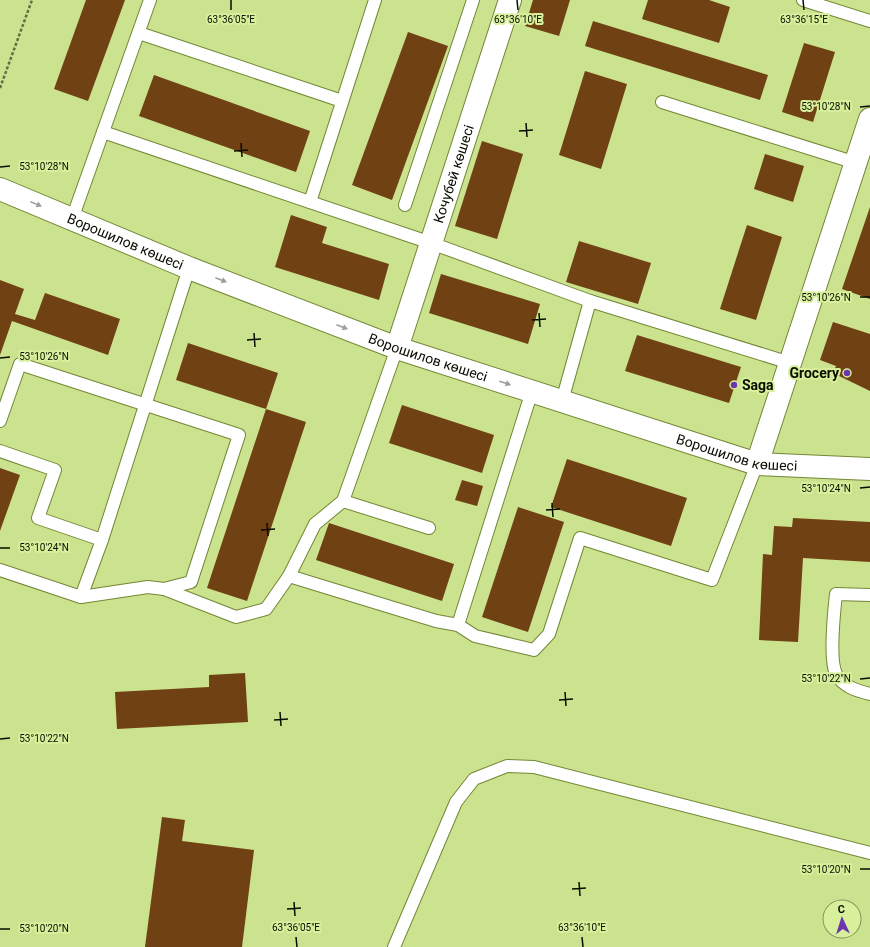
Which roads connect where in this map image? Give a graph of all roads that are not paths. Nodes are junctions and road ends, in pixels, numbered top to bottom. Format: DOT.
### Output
graph roads {
  1 [pos="150,0"];
  2 [pos="375,0"];
  3 [pos="473,0"];
  4 [pos="510,0"];
  5 [pos="803,0"];
  6 [pos="870,21"];
  7 [pos="139,32"];
  8 [pos="342,101"];
  9 [pos="662,102"];
  10 [pos="870,119"];
  11 [pos="103,132"];
  12 [pos="856,163"];
  13 [pos="0,189"];
  14 [pos="310,202"];
  15 [pos="405,205"];
  16 [pos="72,219"];
  17 [pos="431,243"];
  18 [pos="189,268"];
  19 [pos="590,301"];
  20 [pos="397,348"];
  21 [pos="790,363"];
  22 [pos="532,391"];
  23 [pos="562,401"];
  24 [pos="145,405"];
  25 [pos="0,421"];
  26 [pos="0,451"];
  27 [pos="757,464"];
  28 [pos="870,469"];
  29 [pos="343,501"];
  30 [pos="429,528"];
  31 [pos="102,540"];
  32 [pos="0,570"];
  33 [pos="290,576"];
  34 [pos="164,589"];
  35 [pos="870,595"];
  36 [pos="81,596"];
  37 [pos="458,625"];
  38 [pos="870,694"];
  39 [pos="870,853"];
  40 [pos="394,947"];
  1 -- 7 [label="lane"];
  2 -- 8 [label="lane"];
  3 -- 15 [label="lane"];
  4 -- 17 [label="street, Кочубей көшесі"];
  5 -- 6 [label="lane"];
  7 -- 8 [label="lane"];
  7 -- 11 [label="lane"];
  8 -- 14 [label="lane"];
  9 -- 12 [label="lane"];
  10 -- 12 [label="street"];
  11 -- 14 [label="lane"];
  11 -- 16 [label="lane"];
  12 -- 21 [label="street"];
  13 -- 16 [label="street, Ворошилов көшесі, one-way"];
  14 -- 17 [label="lane"];
  16 -- 18 [label="street, Ворошилов көшесі"];
  17 -- 19 [label="lane"];
  17 -- 20 [label="street, Кочубей көшесі"];
  18 -- 20 [label="street, Ворошилов көшесі, one-way"];
  18 -- 24 [label="lane"];
  19 -- 21 [label="lane"];
  19 -- 23 [label="lane"];
  20 -- 22 [label="street, Ворошилов көшесі, one-way"];
  20 -- 29 [label="lane"];
  21 -- 27 [label="street"];
  22 -- 23 [label="street, Ворошилов көшесі"];
  22 -- 37 [label="lane"];
  23 -- 27 [label="street, Ворошилов көшесі"];
  24 -- 25 [label="lane"];
  24 -- 31 [label="lane"];
  24 -- 34 [label="lane"];
  26 -- 31 [label="lane"];
  27 -- 28 [label="street, Ворошилов көшесі"];
  27 -- 37 [label="lane"];
  29 -- 30 [label="lane"];
  29 -- 33 [label="lane"];
  31 -- 36 [label="lane"];
  32 -- 36 [label="lane"];
  33 -- 34 [label="lane"];
  33 -- 37 [label="lane"];
  34 -- 36 [label="lane"];
  35 -- 38 [label="lane"];
  39 -- 40 [label="lane"];
}
